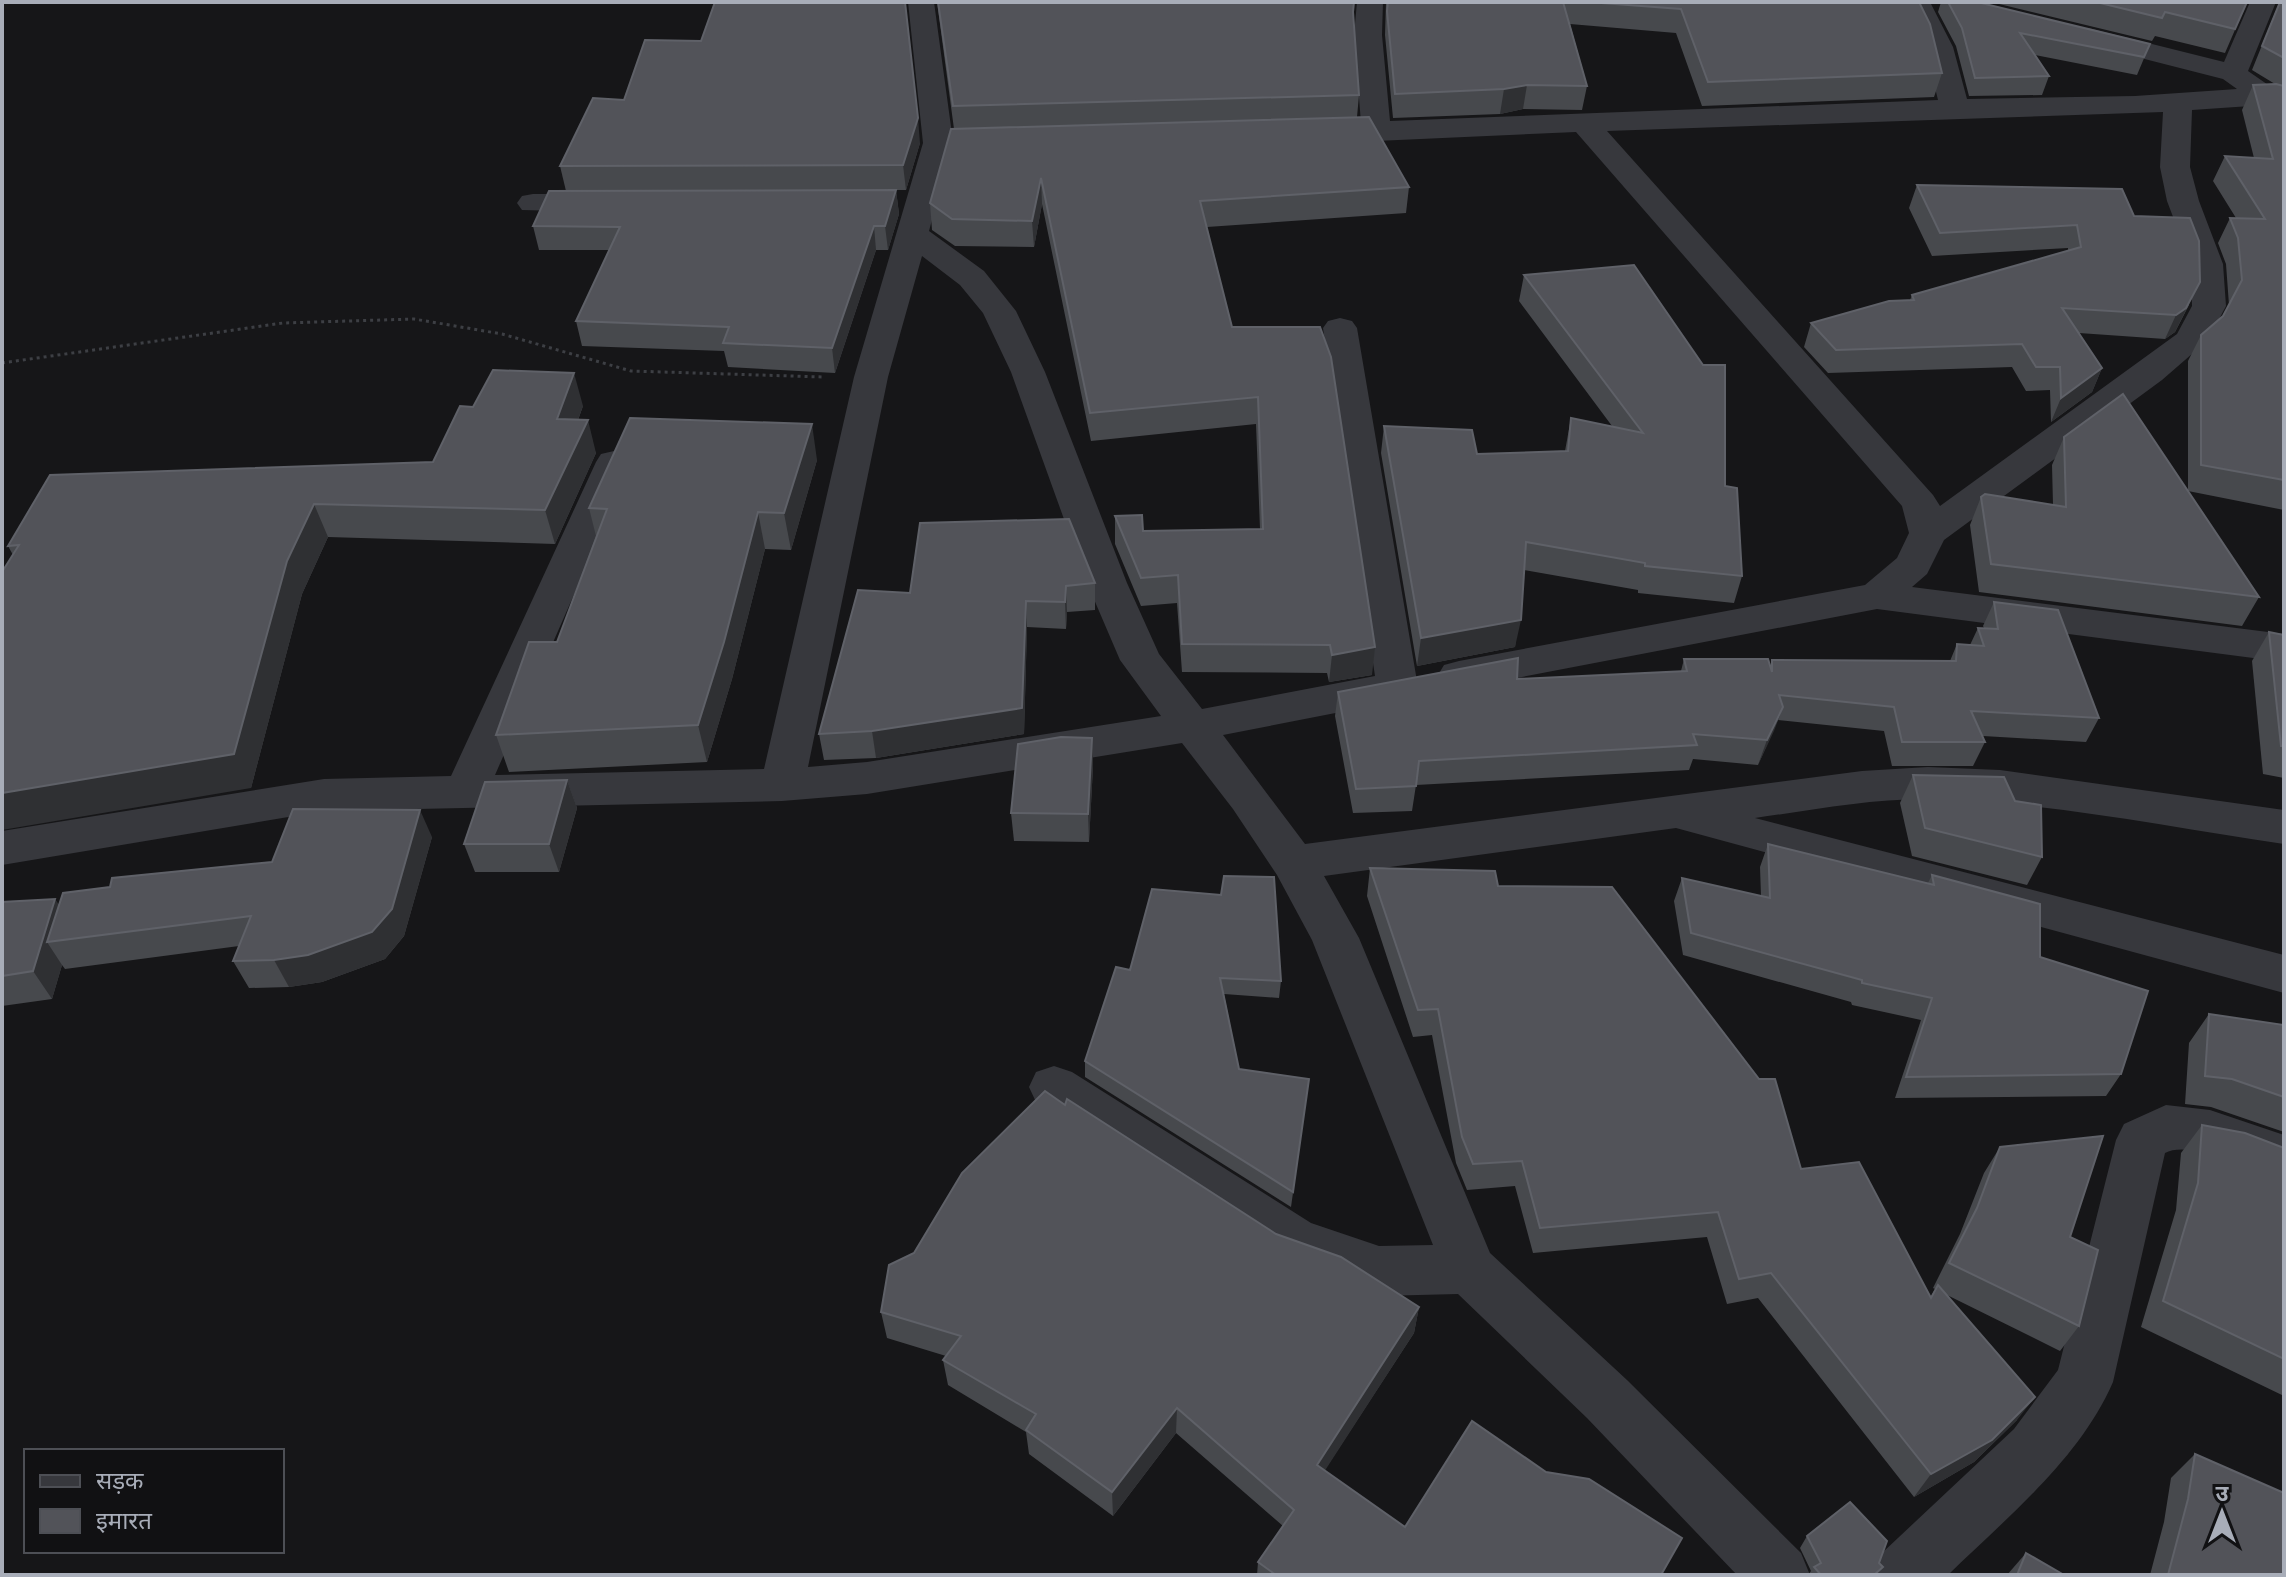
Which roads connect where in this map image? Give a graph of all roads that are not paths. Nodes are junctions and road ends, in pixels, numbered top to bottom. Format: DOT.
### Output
graph roads {
  1 [pos="921,2"];
  2 [pos="1370,2"];
  3 [pos="1917,2"];
  4 [pos="2263,2"];
  5 [pos="2057,28"];
  6 [pos="2233,73"];
  7 [pos="2275,98"];
  8 [pos="2178,101"];
  9 [pos="1955,108"];
  10 [pos="1585,124"];
  11 [pos="1376,132"];
  12 [pos="1297,134"];
  13 [pos="1030,141"];
  14 [pos="938,143"];
  15 [pos="533,203"];
  16 [pos="626,203"];
  17 [pos="907,213"];
  18 [pos="1340,328"];
  19 [pos="620,448"];
  20 [pos="1928,533"];
  21 [pos="1877,596"];
  22 [pos="2284,648"];
  23 [pos="1397,687"];
  24 [pos="1191,726"];
  25 [pos="782,785"];
  26 [pos="466,792"];
  27 [pos="1671,812"];
  28 [pos="2284,827"];
  29 [pos="2,848"];
  30 [pos="1293,863"];
  31 [pos="2284,974"];
  32 [pos="1054,1087"];
  33 [pos="2284,1158"];
  34 [pos="1470,1269"];
  35 [pos="1779,1575"];
  36 [pos="1904,1575"];
  1 -- 14 [label="street"];
  2 -- 11 [label="street"];
  3 -- 9 [label="street"];
  4 -- 6 [label="street"];
  5 -- 6 [label="street"];
  6 -- 7 [label="street"];
  7 -- 8 [label="street"];
  8 -- 9 [label="street"];
  8 -- 20 [label="street"];
  9 -- 10 [label="street"];
  10 -- 11 [label="street"];
  10 -- 20 [label="street"];
  11 -- 12 [label="street"];
  13 -- 14 [label="street"];
  14 -- 17 [label="street"];
  15 -- 16 [label="street"];
  17 -- 24 [label="street"];
  17 -- 25 [label="street"];
  18 -- 23 [label="street"];
  19 -- 26 [label="street"];
  20 -- 21 [label="street"];
  21 -- 22 [label="street"];
  21 -- 23 [label="street"];
  23 -- 24 [label="street"];
  24 -- 25 [label="street"];
  24 -- 30 [label="street"];
  25 -- 26 [label="street"];
  26 -- 29 [label="street"];
  27 -- 28 [label="street"];
  27 -- 30 [label="street"];
  27 -- 31 [label="street"];
  30 -- 34 [label="street"];
  32 -- 34 [label="street"];
  33 -- 36 [label="street"];
  34 -- 35 [label="street"];
}
